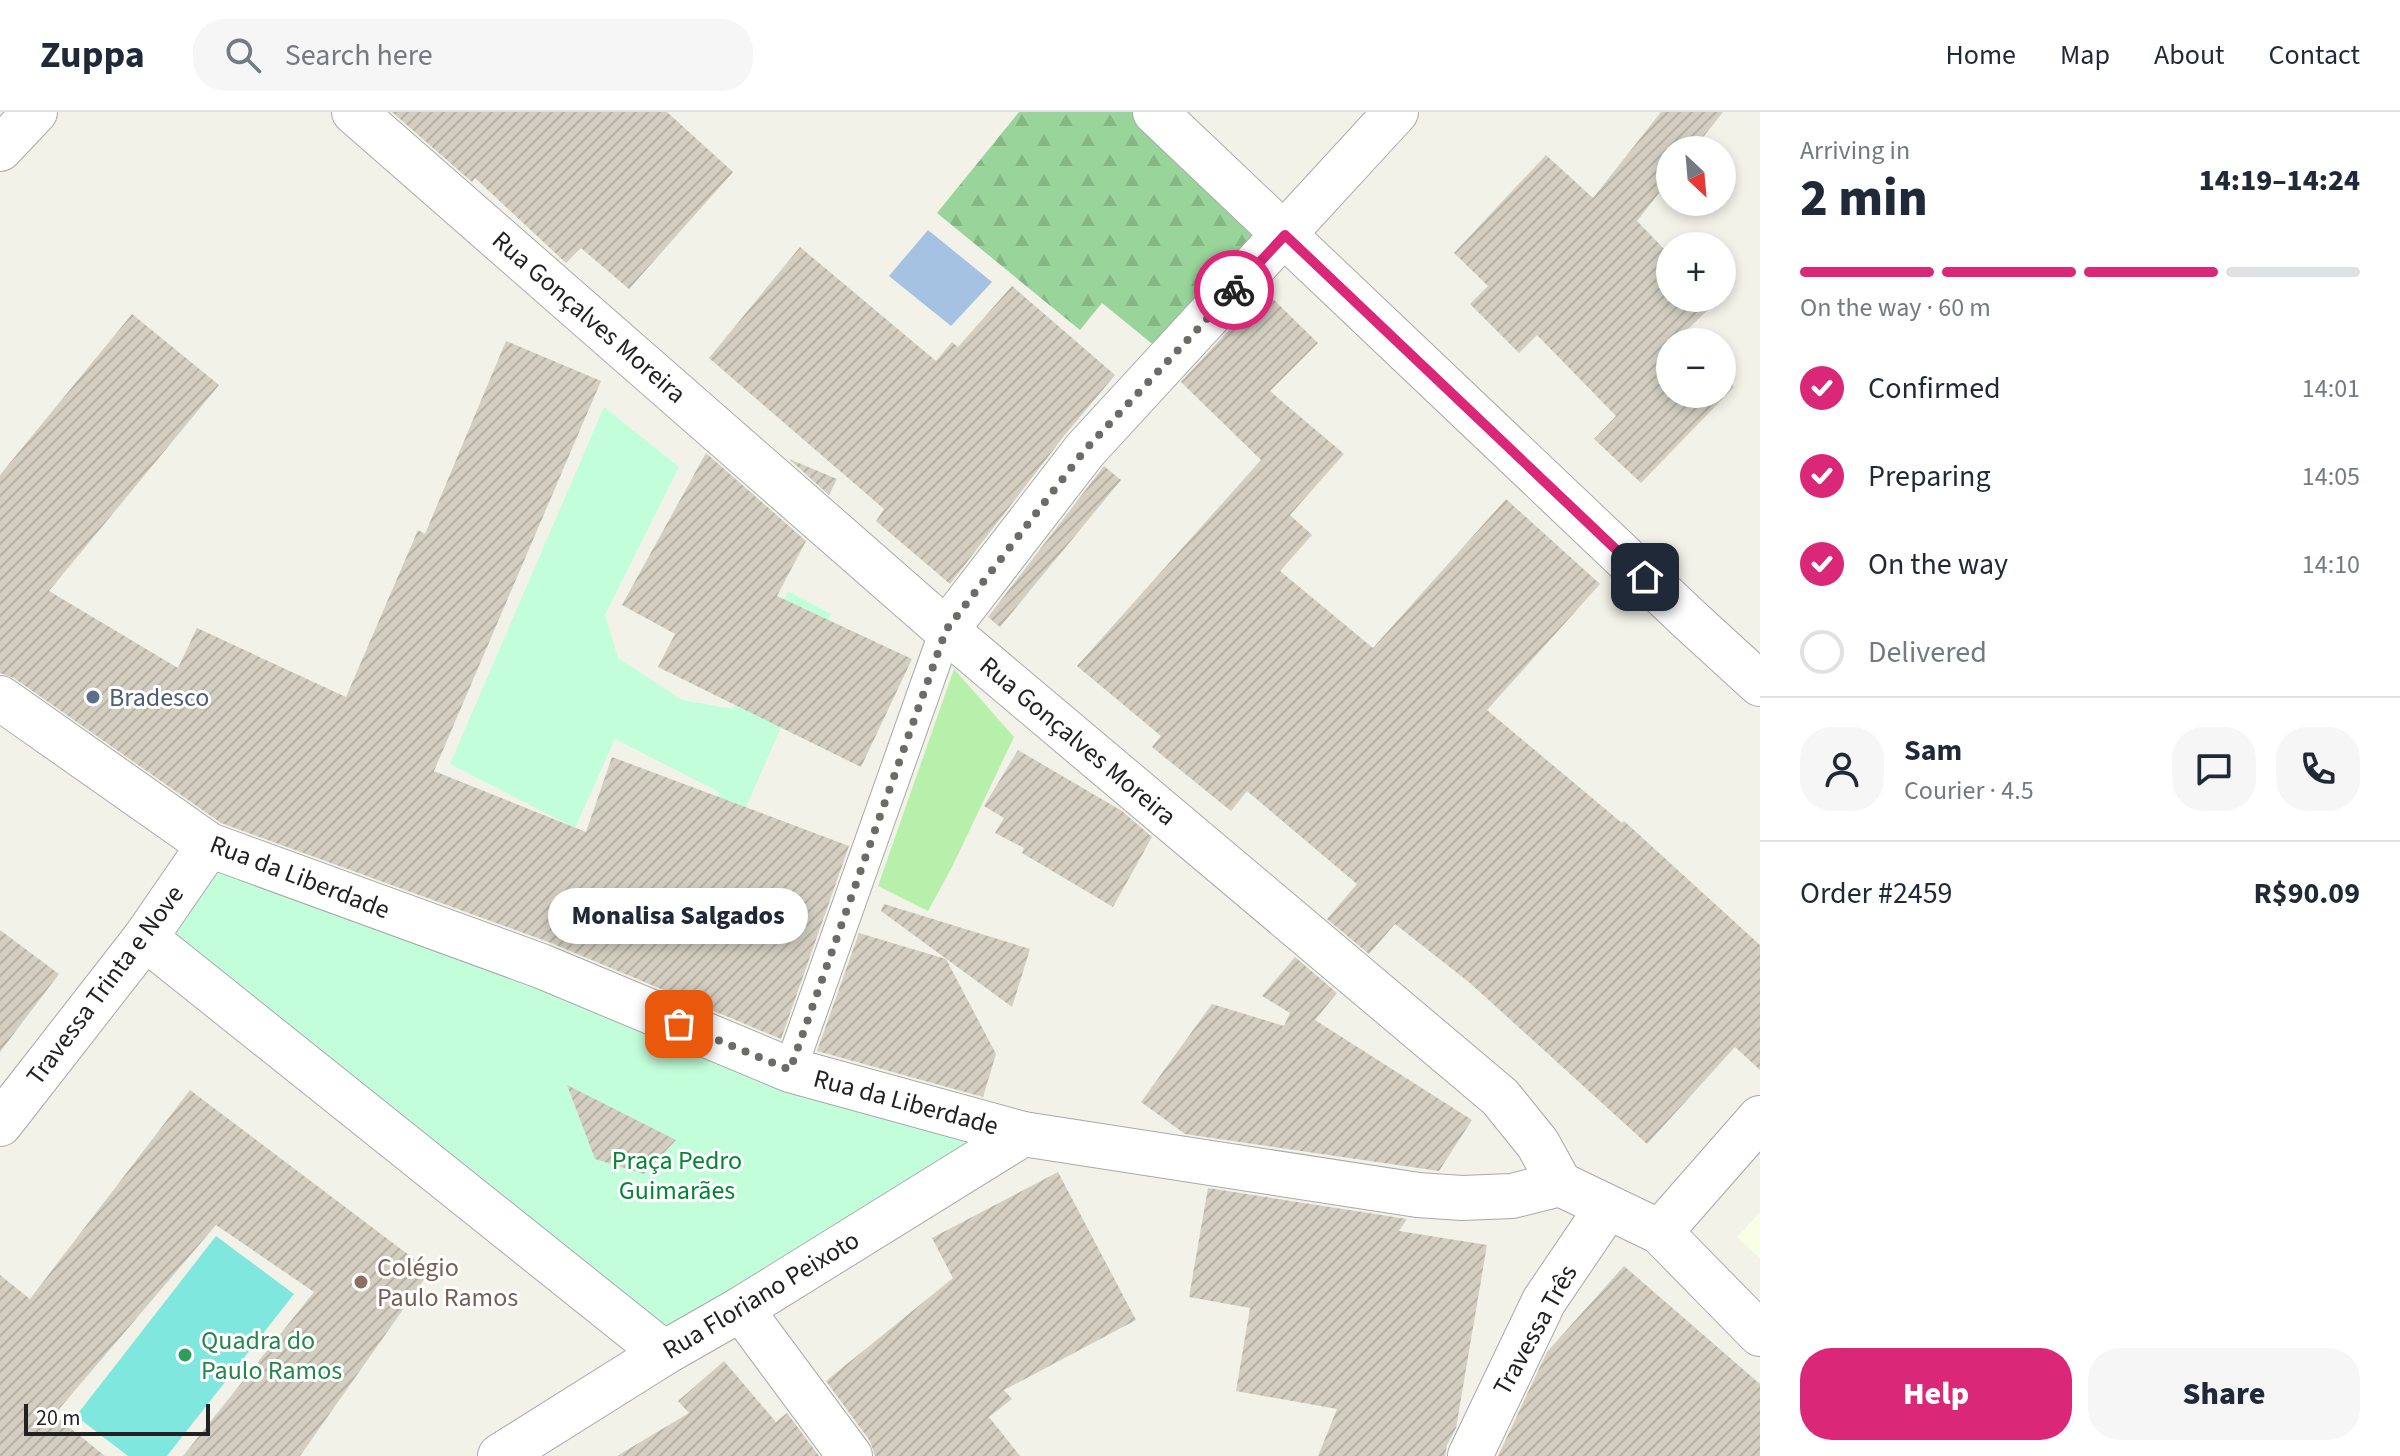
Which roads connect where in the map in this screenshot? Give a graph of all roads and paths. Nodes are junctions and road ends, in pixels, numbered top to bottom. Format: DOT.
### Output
graph roads {
  1 [pos="35,112"];
  2 [pos="354,112"];
  3 [pos="1155,112"];
  4 [pos="1396,112"];
  5 [pos="0,149"];
  6 [pos="1285,235"];
  7 [pos="946,630"];
  8 [pos="1760,684"];
  9 [pos="0,698"];
  10 [pos="209,845"];
  11 [pos="145,938"];
  12 [pos="790,1070"];
  13 [pos="1760,1118"];
  14 [pos="0,1124"];
  15 [pos="1023,1134"];
  16 [pos="1560,1184"];
  17 [pos="1607,1208"];
  18 [pos="1660,1232"];
  19 [pos="741,1309"];
  20 [pos="1760,1334"];
  21 [pos="664,1353"];
  22 [pos="500,1456"];
  23 [pos="850,1456"];
  24 [pos="1470,1456"];
  1 -- 5 [label="street"];
  2 -- 7 [label="street, Rua Gonçalves Moreira"];
  3 -- 6 [label="street"];
  4 -- 6 [label="street"];
  6 -- 7 [label="street"];
  6 -- 8 [label="street"];
  7 -- 12 [label="lane"];
  7 -- 16 [label="street, Rua Gonçalves Moreira"];
  9 -- 10 [label="street, Rua da Liberdade"];
  10 -- 11 [label="street, Travessa Trinta e Nove"];
  10 -- 12 [label="street, Rua da Liberdade"];
  11 -- 14 [label="street, Travessa Trinta e Nove"];
  11 -- 21 [label="street"];
  12 -- 15 [label="street, Rua da Liberdade"];
  13 -- 18 [label="street"];
  15 -- 16 [label="street, Rua da Liberdade"];
  15 -- 19 [label="street, Rua Floriano Peixoto"];
  16 -- 17 [label="street"];
  17 -- 18 [label="street"];
  17 -- 24 [label="street, Travessa Três"];
  18 -- 20 [label="street"];
  19 -- 21 [label="street, Rua Floriano Peixoto"];
  19 -- 23 [label="street"];
  21 -- 22 [label="street, Rua Floriano Peixoto"];
}
